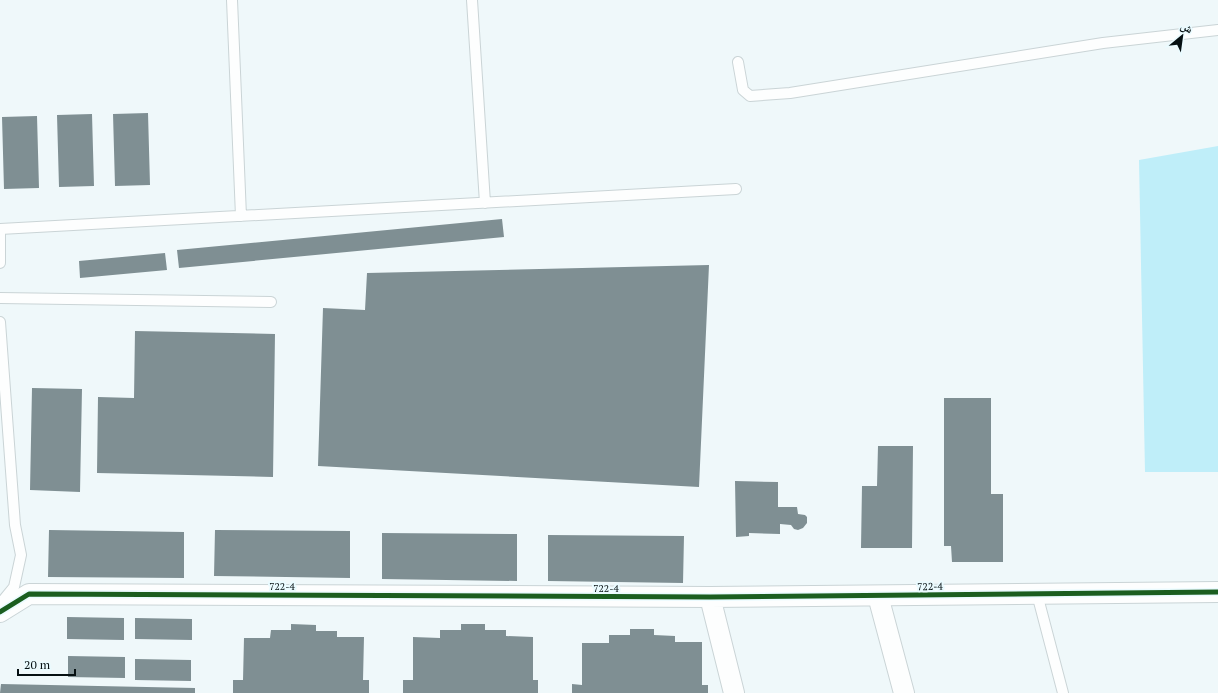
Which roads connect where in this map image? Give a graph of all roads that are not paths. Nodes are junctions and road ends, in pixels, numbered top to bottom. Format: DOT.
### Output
graph roads {
  1 [pos="232,0"];
  2 [pos="472,0"];
  3 [pos="1218,30"];
  4 [pos="738,62"];
  5 [pos="736,189"];
  6 [pos="485,203"];
  7 [pos="241,216"];
  8 [pos="0,263"];
  9 [pos="0,298"];
  10 [pos="271,302"];
  11 [pos="0,322"];
  12 [pos="1218,592"];
  13 [pos="1037,594"];
  14 [pos="878,596"];
  15 [pos="710,597"];
  16 [pos="0,604"];
  17 [pos="0,612"];
  18 [pos="734,693"];
  19 [pos="904,693"];
  20 [pos="1064,693"];
  1 -- 7 [label="lane"];
  2 -- 6 [label="lane"];
  3 -- 4 [label="lane"];
  5 -- 6 [label="lane"];
  6 -- 7 [label="lane"];
  7 -- 8 [label="lane"];
  9 -- 10 [label="lane"];
  11 -- 16 [label="lane"];
  12 -- 13 [label="street, 722-4"];
  13 -- 14 [label="street, 722-4"];
  13 -- 20 [label="lane"];
  14 -- 15 [label="street, 722-4"];
  14 -- 19 [label="street"];
  15 -- 17 [label="street, 722-4"];
  15 -- 18 [label="street"];
}
